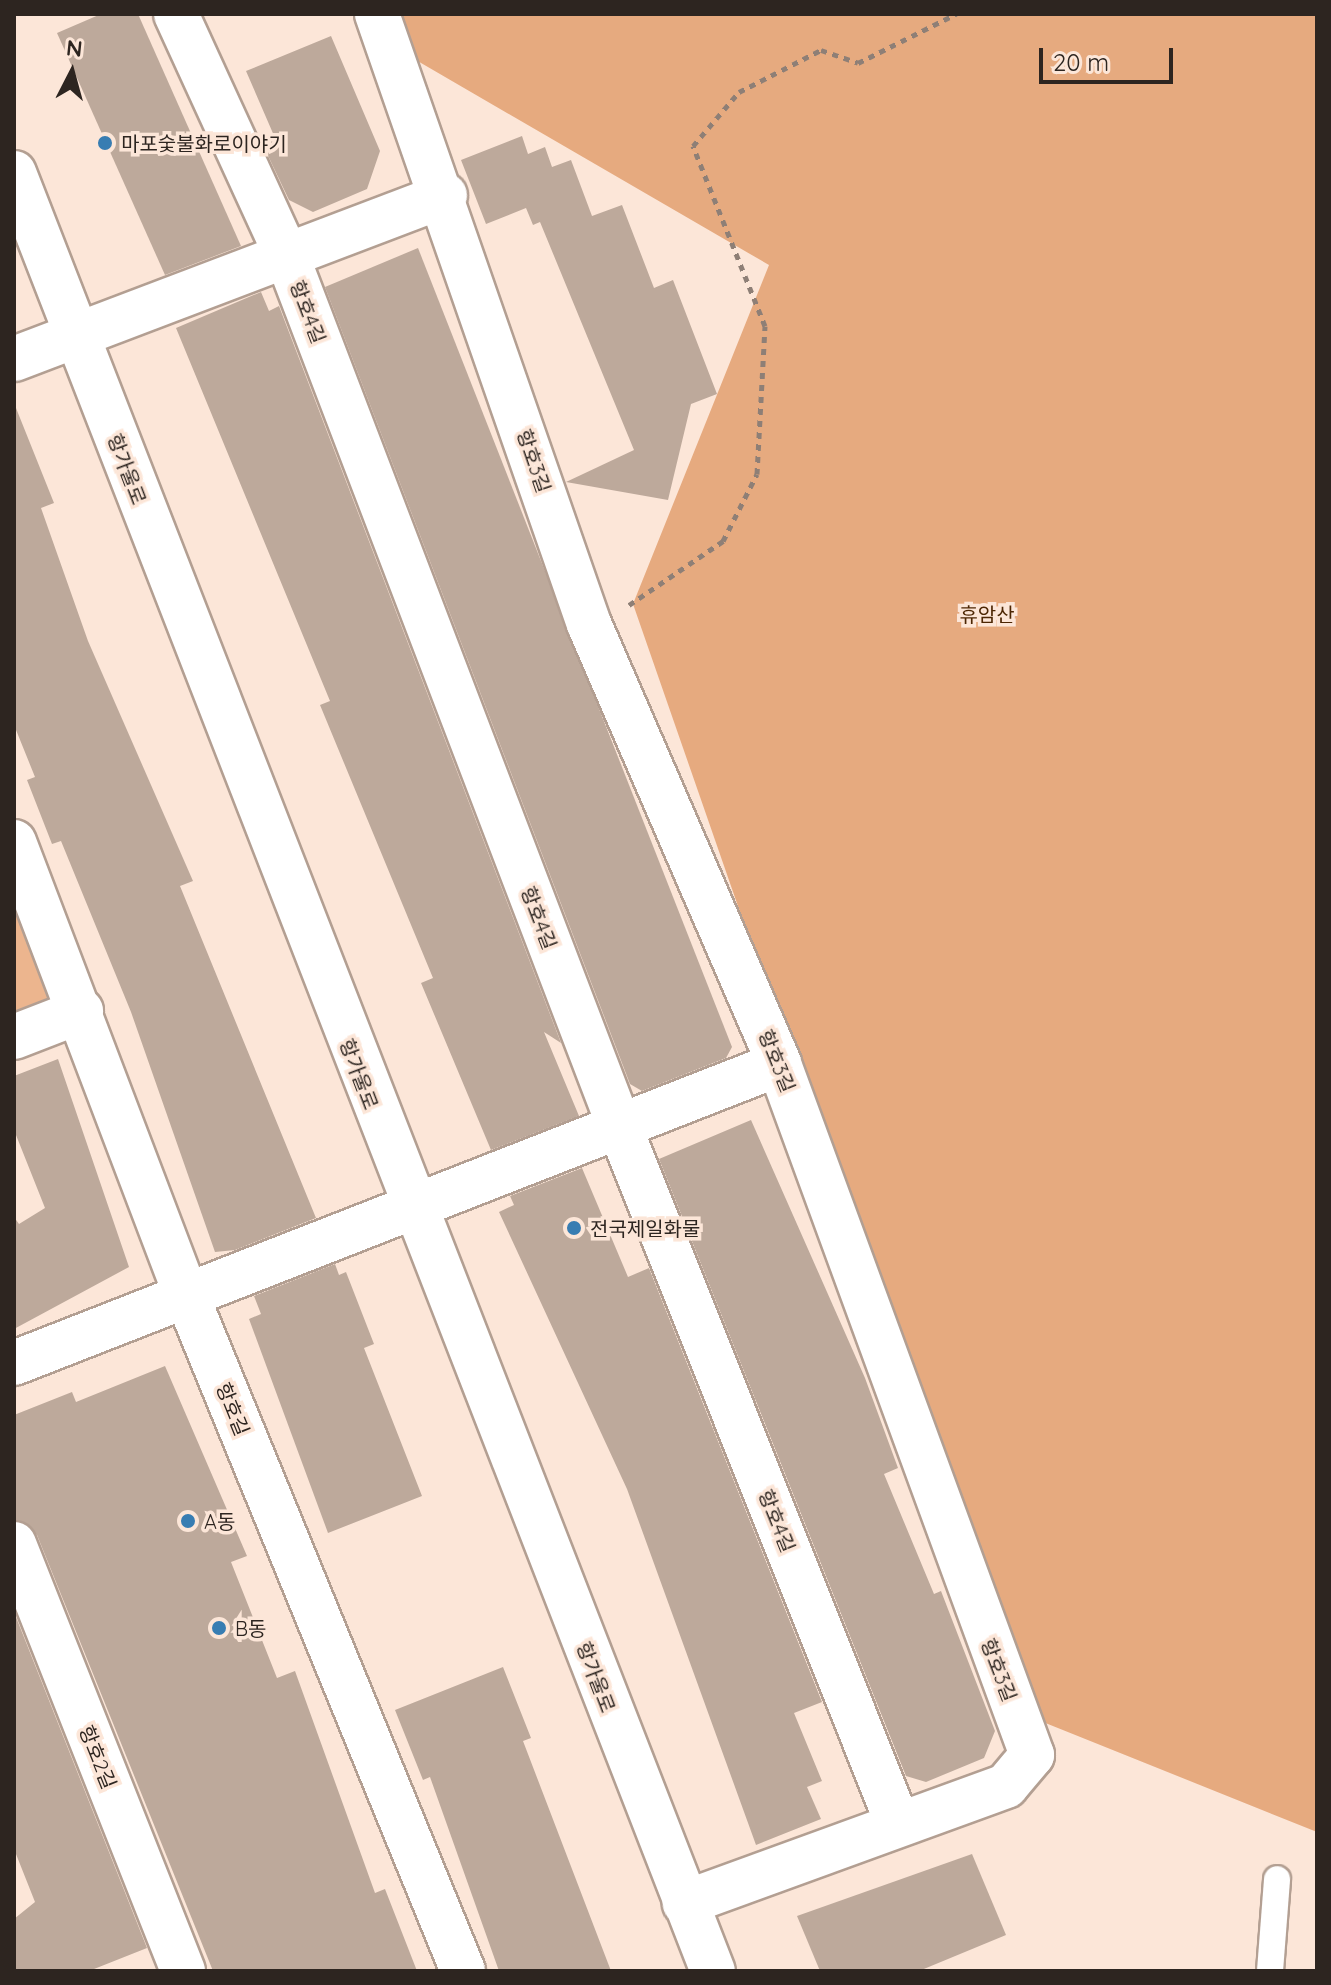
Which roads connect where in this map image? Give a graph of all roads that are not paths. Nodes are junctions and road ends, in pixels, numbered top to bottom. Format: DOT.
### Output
graph roads {
  1 [pos="176,14"];
  2 [pos="377,14"];
  3 [pos="14,173"];
  4 [pos="445,195"];
  5 [pos="288,259"];
  6 [pos="75,334"];
  7 [pos="14,359"];
  8 [pos="14,842"];
  9 [pos="81,1011"];
  10 [pos="14,1037"];
  11 [pos="779,1064"];
  12 [pos="620,1128"];
  13 [pos="412,1212"];
  14 [pos="188,1299"];
  15 [pos="14,1363"];
  16 [pos="14,1544"];
  17 [pos="898,1824"];
  18 [pos="1277,1879"];
  19 [pos="685,1903"];
  20 [pos="183,1971"];
  21 [pos="463,1971"];
  22 [pos="713,1971"];
  23 [pos="1270,1971"];
  1 -- 5 [label="street, 항호4길"];
  2 -- 4 [label="street, 항호3길"];
  3 -- 6 [label="street, 항가울로"];
  4 -- 5 [label="street"];
  4 -- 11 [label="street, 항호3길"];
  5 -- 6 [label="street"];
  5 -- 12 [label="street, 항호4길"];
  6 -- 7 [label="street"];
  6 -- 13 [label="street, 항가울로"];
  8 -- 9 [label="street, 항호길"];
  9 -- 10 [label="street"];
  9 -- 14 [label="street, 항호길"];
  11 -- 12 [label="street"];
  11 -- 17 [label="street, 항호3길"];
  12 -- 13 [label="street"];
  12 -- 17 [label="street, 항호4길"];
  13 -- 14 [label="street"];
  13 -- 19 [label="street, 항가울로"];
  14 -- 15 [label="street"];
  14 -- 21 [label="street, 항호길"];
  16 -- 20 [label="street, 항호2길"];
  17 -- 19 [label="street, 항호3길"];
  18 -- 23 [label="lane"];
  19 -- 22 [label="street, 항가울로"];
}
